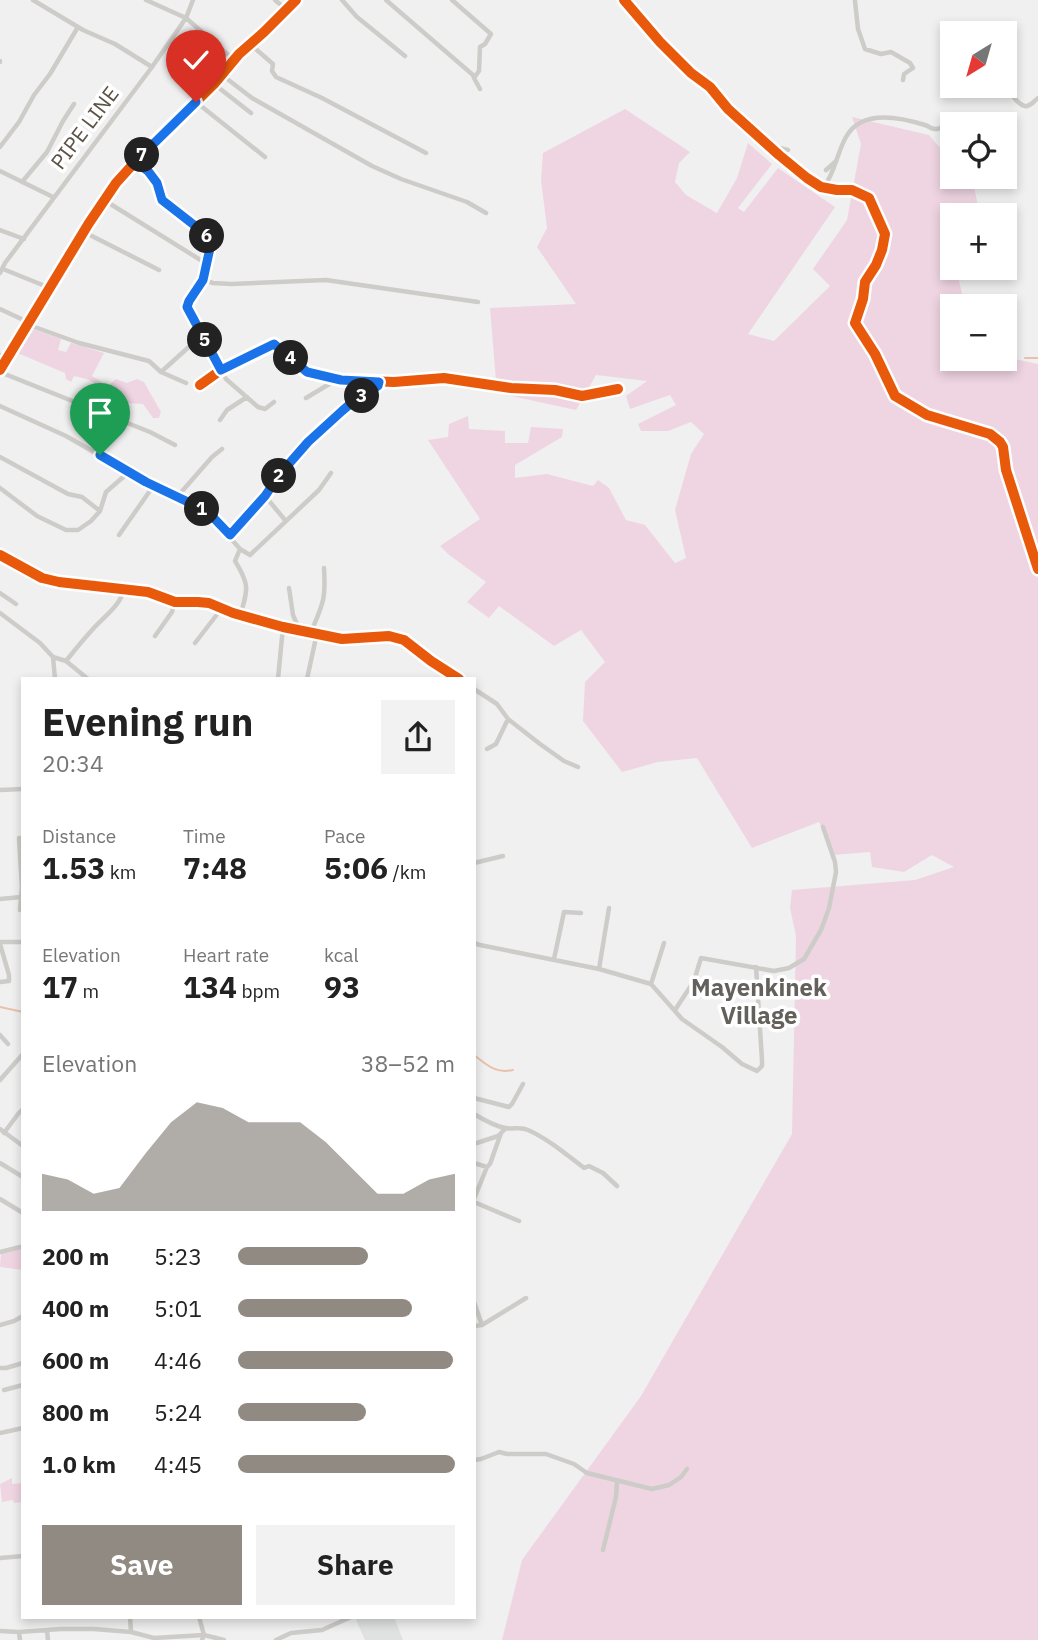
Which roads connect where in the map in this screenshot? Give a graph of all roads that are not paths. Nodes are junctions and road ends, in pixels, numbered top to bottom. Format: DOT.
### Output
graph roads {
  1 [pos="33,0"];
  2 [pos="146,0"];
  3 [pos="193,0"];
  4 [pos="275,0"];
  5 [pos="296,0"];
  6 [pos="341,0"];
  7 [pos="386,0"];
  8 [pos="452,0"];
  9 [pos="624,0"];
  10 [pos="855,1"];
  11 [pos="287,10"];
  12 [pos="186,18"];
  13 [pos="78,27"];
  14 [pos="250,44"];
  15 [pos="405,56"];
  16 [pos="234,60"];
  17 [pos="152,67"];
  18 [pos="222,75"];
  19 [pos="474,78"];
  20 [pos="903,80"];
  21 [pos="214,84"];
  22 [pos="480,89"];
  23 [pos="1014,98"];
  24 [pos="1038,98"];
  25 [pos="196,102"];
  26 [pos="74,104"];
  27 [pos="251,113"];
  28 [pos="940,128"];
  29 [pos="766,143"];
  30 [pos="0,146"];
  31 [pos="788,150"];
  32 [pos="426,153"];
  33 [pos="265,157"];
  34 [pos="135,162"];
  35 [pos="796,162"];
  36 [pos="836,162"];
  37 [pos="788,163"];
  38 [pos="826,170"];
  39 [pos="0,171"];
  40 [pos="22,182"];
  41 [pos="824,187"];
  42 [pos="53,197"];
  43 [pos="104,200"];
  44 [pos="486,213"];
  45 [pos="0,230"];
  46 [pos="84,232"];
  47 [pos="23,239"];
  48 [pos="207,264"];
  49 [pos="2,267"];
  50 [pos="159,270"];
  51 [pos="203,280"];
  52 [pos="50,288"];
  53 [pos="478,302"];
  54 [pos="0,309"];
  55 [pos="29,324"];
  56 [pos="202,335"];
  57 [pos="0,355"];
  58 [pos="7,358"];
  59 [pos="221,370"];
  60 [pos="0,371"];
  61 [pos="161,372"];
  62 [pos="337,379"];
  63 [pos="379,382"];
  64 [pos="186,383"];
  65 [pos="200,385"];
  66 [pos="618,390"];
  67 [pos="247,397"];
  68 [pos="306,398"];
  69 [pos="274,402"];
  70 [pos="0,406"];
  71 [pos="220,419"];
  72 [pos="175,445"];
  73 [pos="222,449"];
  74 [pos="0,457"];
  75 [pos="129,472"];
  76 [pos="331,473"];
  77 [pos="154,485"];
  78 [pos="0,488"];
  79 [pos="265,496"];
  80 [pos="177,497"];
  81 [pos="100,511"];
  82 [pos="285,520"];
  83 [pos="119,535"];
  84 [pos="230,535"];
  85 [pos="240,549"];
  86 [pos="0,555"];
  87 [pos="324,568"];
  88 [pos="1038,569"];
  89 [pos="289,588"];
  90 [pos="124,589"];
  91 [pos="0,593"];
  92 [pos="175,602"];
  93 [pos="16,604"];
  94 [pos="222,608"];
  95 [pos="0,613"];
  96 [pos="240,616"];
  97 [pos="282,627"];
  98 [pos="299,630"];
  99 [pos="311,632"];
  100 [pos="317,633"];
  101 [pos="155,636"];
  102 [pos="195,643"];
  103 [pos="53,657"];
  104 [pos="66,661"];
  105 [pos="55,677"];
  106 [pos="86,677"];
  107 [pos="278,677"];
  108 [pos="307,677"];
  109 [pos="456,677"];
  110 [pos="476,690"];
  111 [pos="508,719"];
  112 [pos="486,749"];
  113 [pos="578,767"];
  114 [pos="21,789"];
  115 [pos="0,790"];
  116 [pos="823,827"];
  117 [pos="19,839"];
  118 [pos="503,856"];
  119 [pos="476,863"];
  120 [pos="21,871"];
  121 [pos="21,897"];
  122 [pos="0,899"];
  123 [pos="609,908"];
  124 [pos="20,910"];
  125 [pos="581,913"];
  126 [pos="21,942"];
  127 [pos="0,943"];
  128 [pos="664,943"];
  129 [pos="476,944"];
  130 [pos="554,959"];
  131 [pos="757,967"];
  132 [pos="599,969"];
  133 [pos="0,982"];
  134 [pos="651,984"];
  135 [pos="675,1010"];
  136 [pos="0,1035"];
  137 [pos="8,1044"];
  138 [pos="21,1057"];
  139 [pos="0,1080"];
  140 [pos="523,1084"];
  141 [pos="476,1099"];
  142 [pos="21,1111"];
  143 [pos="476,1115"];
  144 [pos="506,1129"];
  145 [pos="2,1131"];
  146 [pos="501,1133"];
  147 [pos="476,1143"];
  148 [pos="21,1145"];
  149 [pos="0,1163"];
  150 [pos="476,1164"];
  151 [pos="487,1167"];
  152 [pos="21,1176"];
  153 [pos="617,1186"];
  154 [pos="476,1195"];
  155 [pos="0,1199"];
  156 [pos="476,1201"];
  157 [pos="21,1212"];
  158 [pos="519,1221"];
  159 [pos="21,1247"];
  160 [pos="0,1252"];
  161 [pos="526,1298"];
  162 [pos="476,1308"];
  163 [pos="21,1318"];
  164 [pos="0,1325"];
  165 [pos="482,1325"];
  166 [pos="476,1326"];
  167 [pos="21,1364"];
  168 [pos="0,1368"];
  169 [pos="21,1386"];
  170 [pos="4,1390"];
  171 [pos="21,1428"];
  172 [pos="0,1433"];
  173 [pos="476,1460"];
  174 [pos="687,1469"];
  175 [pos="617,1481"];
  176 [pos="603,1550"];
  177 [pos="21,1556"];
  178 [pos="0,1558"];
  179 [pos="130,1619"];
  180 [pos="199,1619"];
  181 [pos="347,1619"];
  182 [pos="47,1630"];
  183 [pos="0,1631"];
  184 [pos="19,1632"];
  185 [pos="115,1632"];
  186 [pos="131,1632"];
  187 [pos="203,1638"];
  188 [pos="20,1640"];
  189 [pos="48,1640"];
  190 [pos="115,1640"];
  191 [pos="224,1640"];
  192 [pos="276,1640"];
  1 -- 13 [label="street"];
  2 -- 12 [label="street"];
  3 -- 12 [label="street, PIPE LINE"];
  4 -- 11 [label="street"];
  5 -- 11 [label="street"];
  6 -- 15 [label="street"];
  7 -- 19 [label="street"];
  8 -- 19 [label="street"];
  9 -- 29 [label="street"];
  10 -- 20 [label="street"];
  11 -- 14 [label="street"];
  12 -- 16 [label="street"];
  12 -- 17 [label="street, PIPE LINE"];
  13 -- 17 [label="street"];
  13 -- 30 [label="street"];
  14 -- 16 [label="street"];
  14 -- 32 [label="street"];
  16 -- 18 [label="street"];
  17 -- 42 [label="street, PIPE LINE"];
  18 -- 21 [label="street"];
  18 -- 44 [label="street"];
  19 -- 22 [label="street"];
  21 -- 25 [label="street"];
  21 -- 27 [label="street"];
  23 -- 24 [label="street"];
  25 -- 33 [label="street"];
  25 -- 34 [label="street"];
  26 -- 40 [label="street"];
  28 -- 36 [label="street"];
  29 -- 31 [label="street"];
  29 -- 37 [label="street"];
  34 -- 43 [label="street"];
  34 -- 48 [label="street"];
  35 -- 37 [label="street"];
  36 -- 38 [label="street"];
  36 -- 41 [label="street"];
  37 -- 41 [label="street"];
  39 -- 40 [label="street"];
  40 -- 42 [label="street"];
  41 -- 88 [label="street"];
  42 -- 47 [label="street, PIPE LINE"];
  43 -- 46 [label="street"];
  43 -- 48 [label="street"];
  45 -- 47 [label="street"];
  46 -- 50 [label="street"];
  46 -- 52 [label="street"];
  47 -- 49 [label="street, PIPE LINE"];
  48 -- 51 [label="street"];
  49 -- 52 [label="street"];
  51 -- 53 [label="street"];
  51 -- 56 [label="street"];
  52 -- 55 [label="street"];
  54 -- 55 [label="street"];
  55 -- 58 [label="street"];
  55 -- 61 [label="street"];
  56 -- 59 [label="street"];
  56 -- 61 [label="street"];
  57 -- 58 [label="street"];
  58 -- 60 [label="street"];
  59 -- 62 [label="street"];
  59 -- 65 [label="street"];
  59 -- 67 [label="street"];
  60 -- 72 [label="street"];
  61 -- 64 [label="street"];
  62 -- 63 [label="street"];
  62 -- 68 [label="street"];
  63 -- 66 [label="street"];
  63 -- 79 [label="street"];
  67 -- 69 [label="street"];
  67 -- 71 [label="street"];
  70 -- 75 [label="street"];
  73 -- 80 [label="street"];
  74 -- 81 [label="street"];
  75 -- 77 [label="street"];
  75 -- 81 [label="street"];
  76 -- 82 [label="street"];
  77 -- 80 [label="street"];
  77 -- 83 [label="street"];
  78 -- 81 [label="street"];
  79 -- 82 [label="street"];
  79 -- 84 [label="street"];
  80 -- 84 [label="street"];
  82 -- 85 [label="street"];
  84 -- 85 [label="street"];
  85 -- 96 [label="street"];
  86 -- 90 [label="street"];
  87 -- 99 [label="street"];
  89 -- 98 [label="street"];
  90 -- 92 [label="street"];
  90 -- 104 [label="street"];
  91 -- 93 [label="street"];
  92 -- 94 [label="street"];
  92 -- 101 [label="street"];
  94 -- 96 [label="street"];
  94 -- 102 [label="street"];
  95 -- 103 [label="street"];
  96 -- 97 [label="street"];
  97 -- 98 [label="street"];
  97 -- 107 [label="street"];
  98 -- 99 [label="street"];
  99 -- 100 [label="street"];
  100 -- 108 [label="street"];
  100 -- 109 [label="street"];
  103 -- 104 [label="street"];
  103 -- 105 [label="street"];
  104 -- 106 [label="street"];
  110 -- 111 [label="street"];
  111 -- 112 [label="street"];
  111 -- 113 [label="street"];
  114 -- 115 [label="street"];
  116 -- 131 [label="street"];
  117 -- 120 [label="street"];
  118 -- 119 [label="street"];
  121 -- 122 [label="street"];
  121 -- 124 [label="street"];
  123 -- 132 [label="street"];
  125 -- 130 [label="street"];
  126 -- 127 [label="street"];
  127 -- 133 [label="street"];
  128 -- 134 [label="street"];
  129 -- 130 [label="street"];
  130 -- 132 [label="street"];
  131 -- 135 [label="street"];
  131 -- 135 [label="street"];
  132 -- 134 [label="street"];
  134 -- 135 [label="street"];
  136 -- 137 [label="street"];
  138 -- 139 [label="street"];
  140 -- 141 [label="street"];
  142 -- 145 [label="street"];
  143 -- 144 [label="street"];
  144 -- 146 [label="street"];
  144 -- 153 [label="street"];
  145 -- 148 [label="street"];
  146 -- 147 [label="street"];
  146 -- 151 [label="street"];
  149 -- 152 [label="street"];
  150 -- 151 [label="street"];
  151 -- 154 [label="street"];
  155 -- 157 [label="street"];
  156 -- 158 [label="street"];
  159 -- 160 [label="street"];
  161 -- 165 [label="street"];
  162 -- 165 [label="street"];
  163 -- 164 [label="street"];
  165 -- 166 [label="street"];
  167 -- 168 [label="street"];
  169 -- 170 [label="street"];
  171 -- 172 [label="street"];
  173 -- 175 [label="street"];
  174 -- 175 [label="street"];
  175 -- 176 [label="street"];
  177 -- 178 [label="street"];
  179 -- 186 [label="street"];
  180 -- 187 [label="street"];
  181 -- 192 [label="street"];
  182 -- 184 [label="street"];
  182 -- 185 [label="street"];
  182 -- 189 [label="street"];
  183 -- 184 [label="street"];
  184 -- 188 [label="street"];
  185 -- 186 [label="street"];
  185 -- 190 [label="street"];
  186 -- 187 [label="street"];
  187 -- 191 [label="street"];
}
